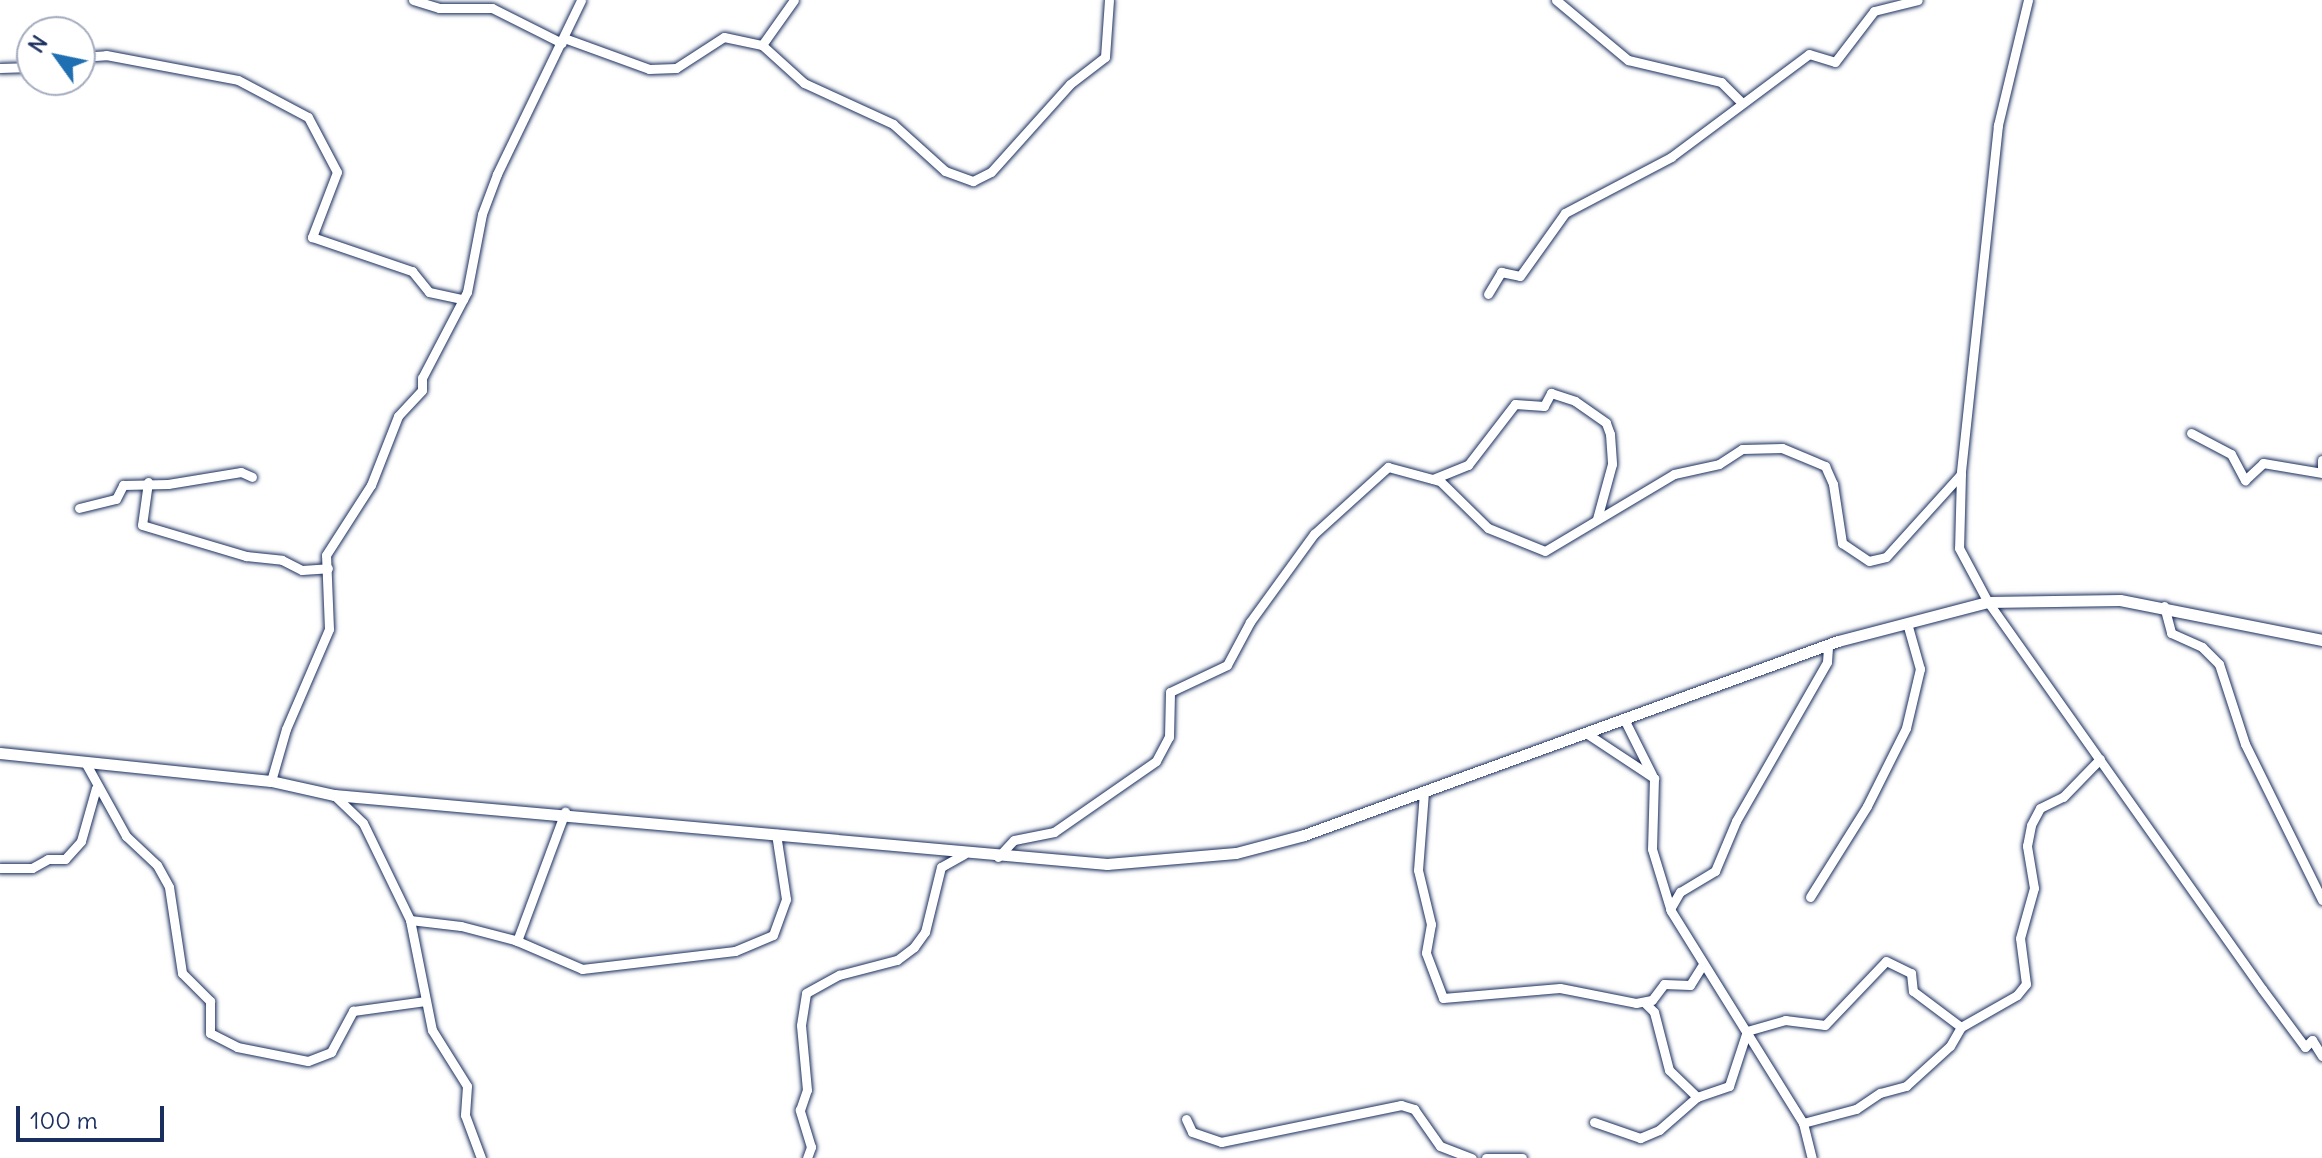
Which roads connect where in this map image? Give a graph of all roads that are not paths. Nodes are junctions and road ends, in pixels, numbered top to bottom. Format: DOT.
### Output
graph roads {
  1 [pos="413,0"];
  2 [pos="581,0"];
  3 [pos="794,0"];
  4 [pos="1109,0"];
  5 [pos="1556,0"];
  6 [pos="1918,0"];
  7 [pos="2028,0"];
  8 [pos="462,4"];
  9 [pos="563,40"];
  10 [pos="762,45"];
  11 [pos="96,56"];
  12 [pos="1741,102"];
  13 [pos="1488,294"];
  14 [pos="463,299"];
  15 [pos="2191,433"];
  16 [pos="2319,467"];
  17 [pos="1961,474"];
  18 [pos="252,477"];
  19 [pos="1433,479"];
  20 [pos="148,482"];
  21 [pos="79,508"];
  22 [pos="1597,519"];
  23 [pos="328,568"];
  24 [pos="1988,602"];
  25 [pos="2164,606"];
  26 [pos="1907,623"];
  27 [pos="2322,640"];
  28 [pos="1828,646"];
  29 [pos="1626,723"];
  30 [pos="1586,733"];
  31 [pos="0,753"];
  32 [pos="2100,759"];
  33 [pos="85,762"];
  34 [pos="1654,778"];
  35 [pos="271,781"];
  36 [pos="96,788"];
  37 [pos="1424,792"];
  38 [pos="334,795"];
  39 [pos="565,812"];
  40 [pos="776,834"];
  41 [pos="964,854"];
  42 [pos="998,857"];
  43 [pos="0,868"];
  44 [pos="1810,897"];
  45 [pos="2322,900"];
  46 [pos="1670,909"];
  47 [pos="410,920"];
  48 [pos="517,941"];
  49 [pos="1702,966"];
  50 [pos="425,1001"];
  51 [pos="1644,1002"];
  52 [pos="1961,1027"];
  53 [pos="1747,1031"];
  54 [pos="2317,1038"];
  55 [pos="2322,1056"];
  56 [pos="1697,1097"];
  57 [pos="1186,1119"];
  58 [pos="1594,1122"];
  59 [pos="1803,1123"];
  60 [pos="481,1158"];
  61 [pos="807,1158"];
  62 [pos="1472,1158"];
  63 [pos="1486,1158"];
  64 [pos="1522,1158"];
  65 [pos="1812,1158"];
  1 -- 8 [label="street"];
  2 -- 9 [label="street"];
  3 -- 10 [label="street"];
  4 -- 10 [label="street"];
  5 -- 12 [label="street"];
  6 -- 12 [label="street"];
  7 -- 17 [label="street"];
  8 -- 9 [label="street"];
  9 -- 10 [label="street"];
  9 -- 14 [label="street"];
  11 -- 14 [label="street"];
  12 -- 13 [label="street"];
  14 -- 23 [label="street"];
  15 -- 16 [label="street"];
  17 -- 22 [label="street"];
  17 -- 24 [label="street"];
  18 -- 20 [label="street"];
  19 -- 22 [label="street"];
  19 -- 22 [label="street"];
  19 -- 42 [label="street"];
  20 -- 21 [label="street"];
  20 -- 23 [label="street"];
  23 -- 35 [label="street"];
  24 -- 25 [label="street"];
  24 -- 26 [label="street"];
  24 -- 32 [label="street"];
  25 -- 27 [label="street"];
  25 -- 45 [label="street"];
  26 -- 28 [label="street"];
  26 -- 44 [label="street"];
  28 -- 29 [label="street"];
  28 -- 46 [label="street"];
  29 -- 30 [label="street"];
  29 -- 34 [label="street"];
  30 -- 34 [label="street"];
  30 -- 37 [label="street"];
  31 -- 33 [label="street"];
  32 -- 52 [label="street"];
  32 -- 54 [label="street"];
  33 -- 35 [label="street"];
  33 -- 36 [label="street"];
  34 -- 46 [label="street"];
  35 -- 38 [label="street"];
  36 -- 43 [label="street"];
  36 -- 50 [label="street"];
  37 -- 42 [label="street"];
  37 -- 51 [label="street"];
  38 -- 39 [label="street"];
  38 -- 47 [label="street"];
  39 -- 40 [label="street"];
  39 -- 48 [label="street"];
  40 -- 41 [label="street"];
  40 -- 48 [label="street"];
  41 -- 42 [label="street"];
  41 -- 61 [label="street"];
  46 -- 49 [label="street"];
  47 -- 48 [label="street"];
  47 -- 50 [label="street"];
  49 -- 51 [label="street"];
  49 -- 53 [label="street"];
  50 -- 60 [label="street"];
  51 -- 56 [label="street"];
  52 -- 53 [label="street"];
  52 -- 59 [label="street"];
  53 -- 56 [label="street"];
  53 -- 59 [label="street"];
  54 -- 55 [label="street"];
  56 -- 58 [label="street"];
  57 -- 62 [label="street"];
  59 -- 65 [label="street"];
  63 -- 64 [label="street"];
}
